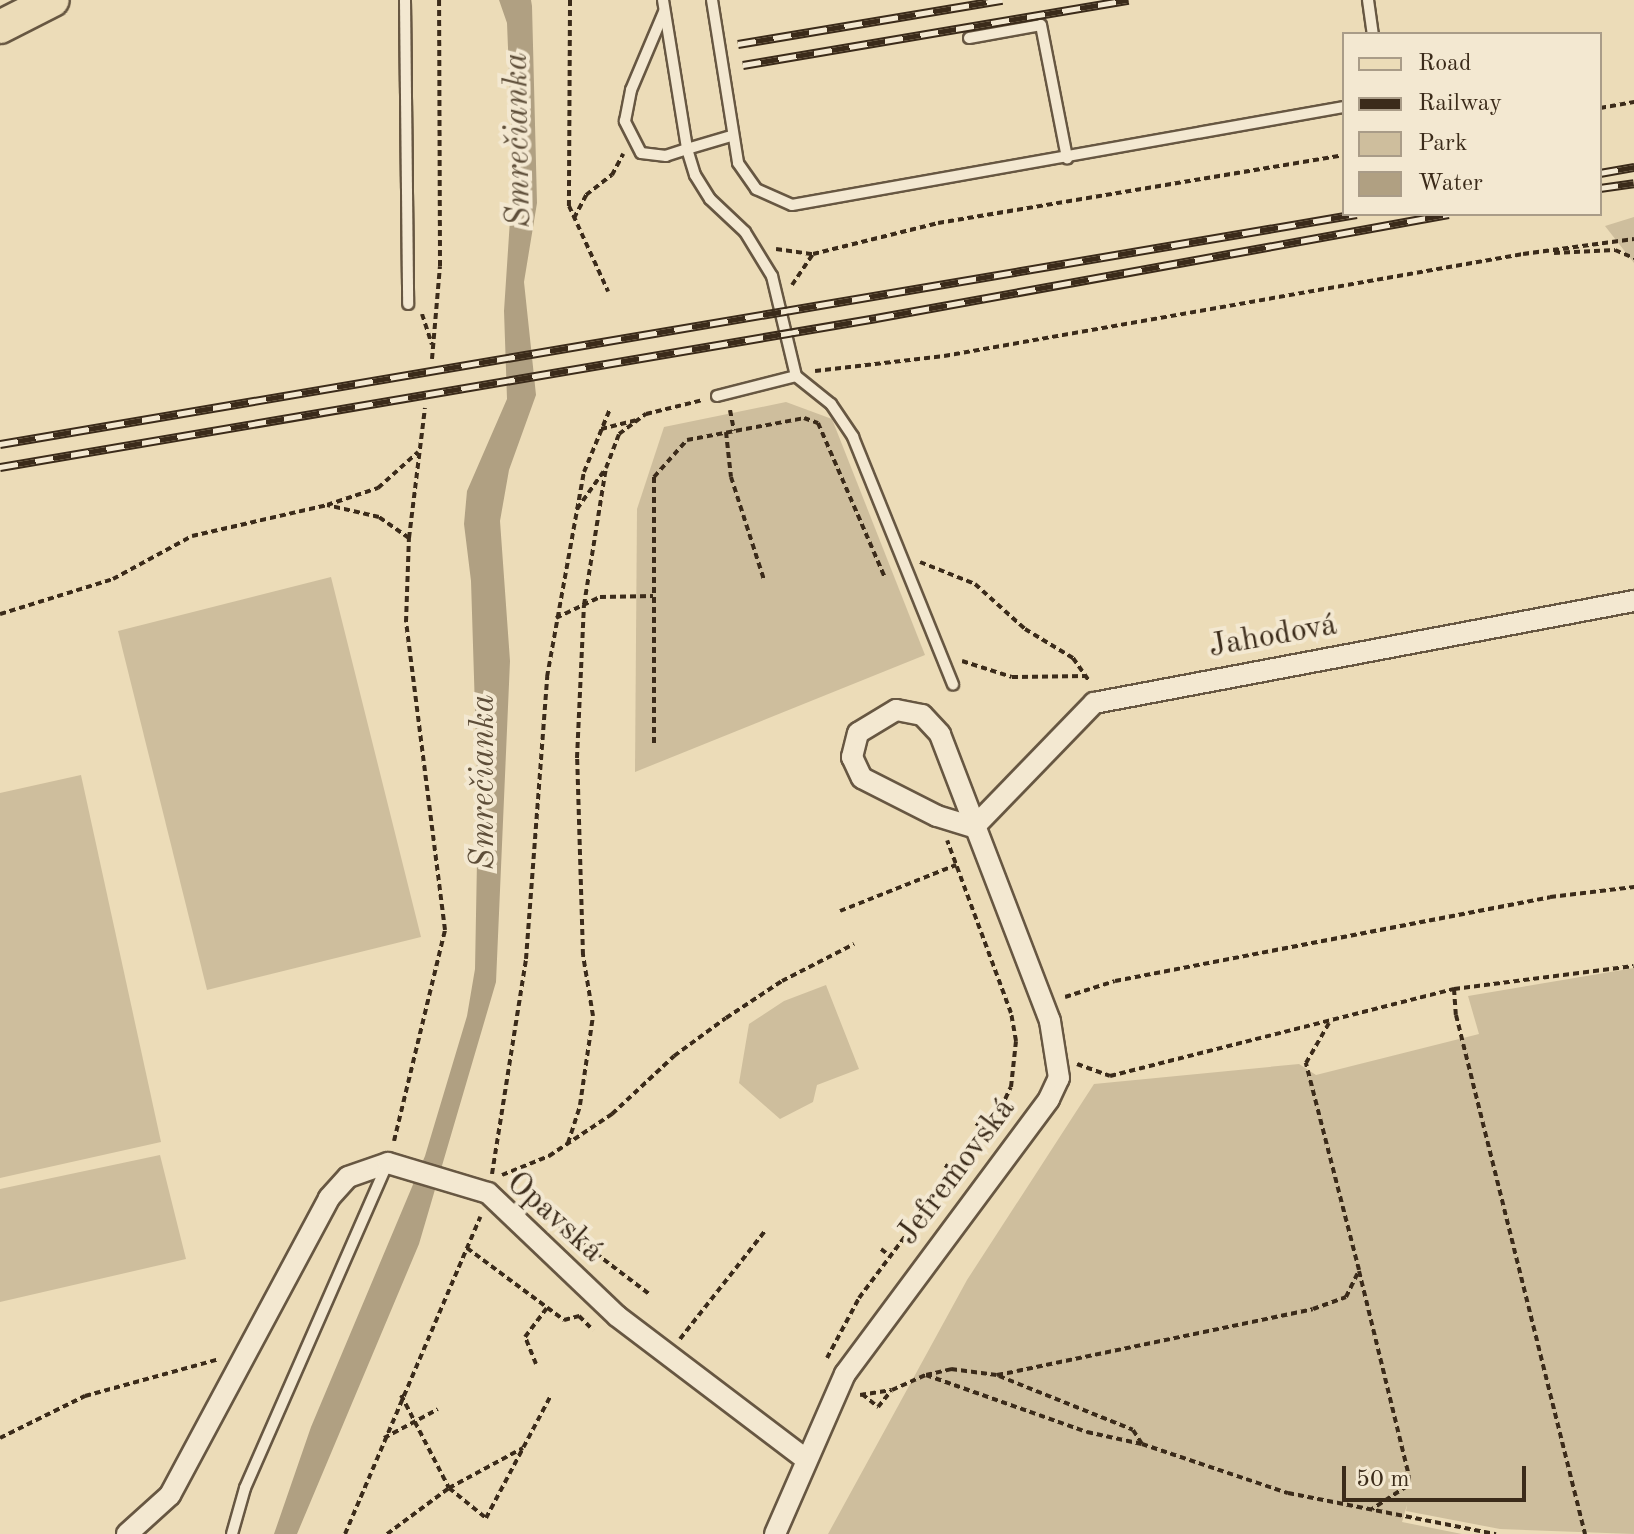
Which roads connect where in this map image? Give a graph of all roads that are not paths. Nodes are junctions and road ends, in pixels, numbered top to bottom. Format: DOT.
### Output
graph roads {
  1 [pos="53,0"];
  2 [pos="405,0"];
  3 [pos="663,0"];
  4 [pos="712,0"];
  5 [pos="1368,0"];
  6 [pos="664,12"];
  7 [pos="0,27"];
  8 [pos="1373,32"];
  9 [pos="969,38"];
  10 [pos="1342,107"];
  11 [pos="731,136"];
  12 [pos="687,149"];
  13 [pos="1067,158"];
  14 [pos="408,304"];
  15 [pos="796,376"];
  16 [pos="717,396"];
  17 [pos="1634,601"];
  18 [pos="953,685"];
  19 [pos="974,827"];
  20 [pos="388,1163"];
  21 [pos="804,1458"];
  22 [pos="127,1534"];
  23 [pos="232,1534"];
  24 [pos="775,1534"];
  1 -- 7 [label="main road"];
  2 -- 14 [label="lane"];
  3 -- 6 [label="lane"];
  4 -- 11 [label="lane"];
  5 -- 8 [label="lane"];
  6 -- 12 [label="lane"];
  6 -- 12 [label="lane"];
  9 -- 13 [label="lane"];
  10 -- 13 [label="lane"];
  11 -- 12 [label="lane"];
  11 -- 13 [label="lane"];
  12 -- 15 [label="lane"];
  15 -- 16 [label="lane"];
  15 -- 18 [label="lane"];
  17 -- 19 [label="street, Jahodová"];
  19 -- 19 [label="street"];
  19 -- 21 [label="street, Jefremovská"];
  20 -- 21 [label="street, Opavská"];
  20 -- 22 [label="street"];
  20 -- 23 [label="lane"];
  21 -- 24 [label="street, Jefremovská"];
}
